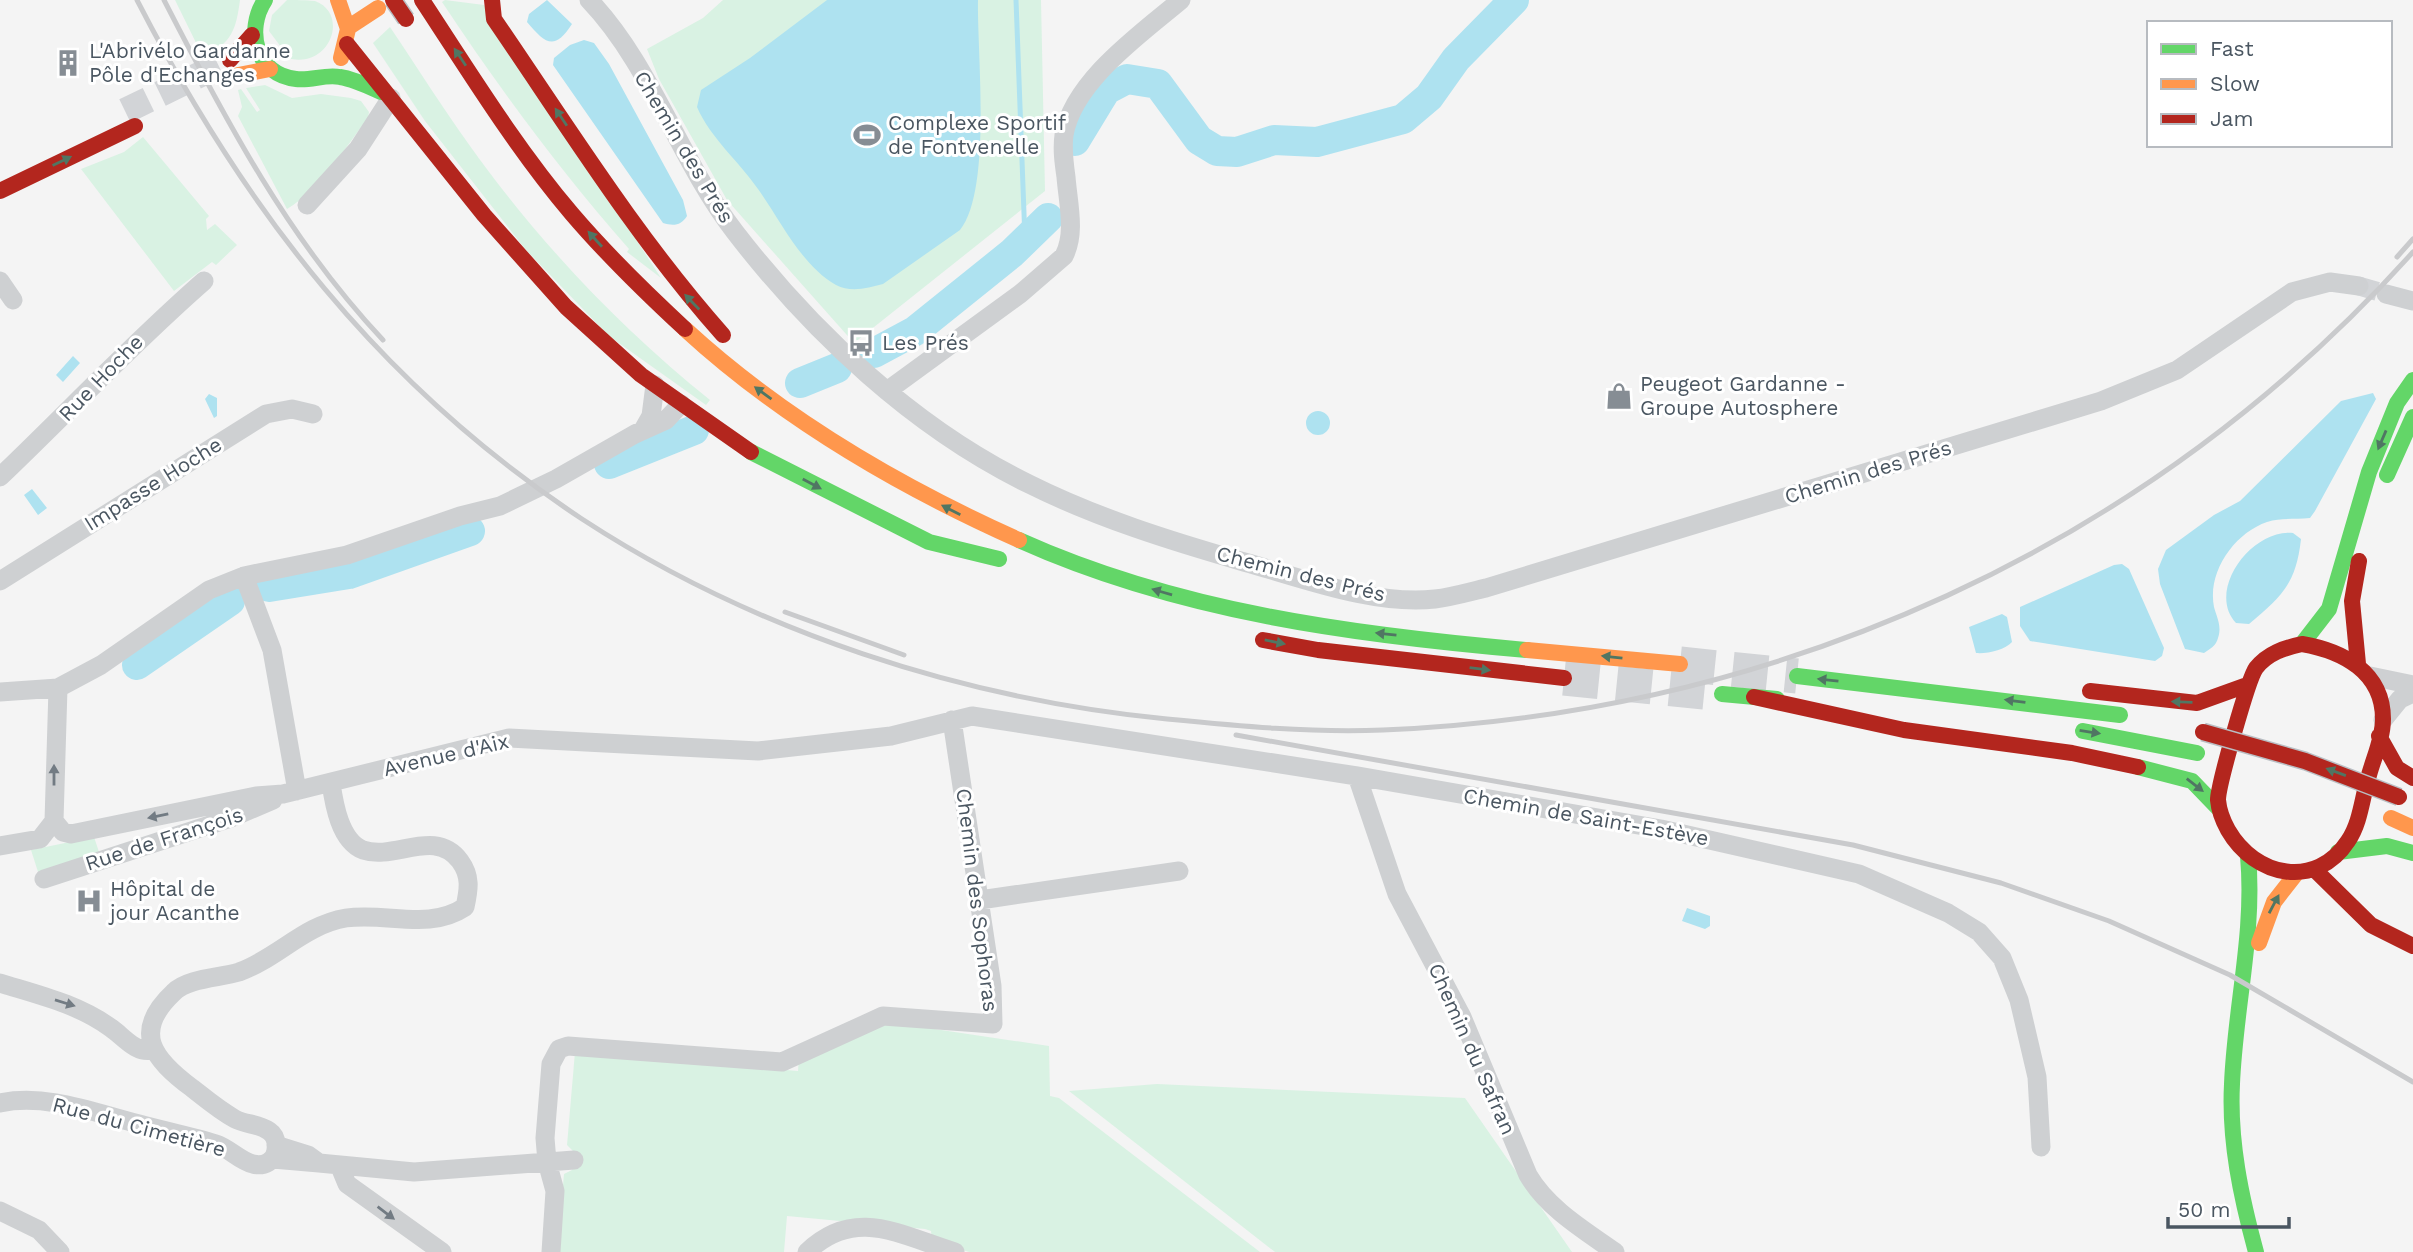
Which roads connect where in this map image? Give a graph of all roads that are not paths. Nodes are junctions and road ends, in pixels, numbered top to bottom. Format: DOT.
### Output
graph roads {
  1 [pos="265,0"];
  2 [pos="338,0"];
  3 [pos="393,0"];
  4 [pos="492,0"];
  5 [pos="589,0"];
  6 [pos="1181,0"];
  7 [pos="425,4"];
  8 [pos="378,8"];
  9 [pos="409,25"];
  10 [pos="349,27"];
  11 [pos="252,35"];
  12 [pos="347,44"];
  13 [pos="230,60"];
  14 [pos="270,69"];
  15 [pos="238,75"];
  16 [pos="321,76"];
  17 [pos="388,96"];
  18 [pos="135,126"];
  19 [pos="0,191"];
  20 [pos="307,205"];
  21 [pos="0,281"];
  22 [pos="204,281"];
  23 [pos="2350,285"];
  24 [pos="2386,293"];
  25 [pos="13,300"];
  26 [pos="2413,301"];
  27 [pos="731,343"];
  28 [pos="759,369"];
  29 [pos="2413,380"];
  30 [pos="655,385"];
  31 [pos="887,391"];
  32 [pos="681,404"];
  33 [pos="313,414"];
  34 [pos="2413,417"];
  35 [pos="643,430"];
  36 [pos="818,433"];
  37 [pos="0,477"];
  38 [pos="871,494"];
  39 [pos="0,581"];
  40 [pos="246,581"];
  41 [pos="1245,636"];
  42 [pos="2302,644"];
  43 [pos="1680,664"];
  44 [pos="2364,670"];
  45 [pos="1797,676"];
  46 [pos="1564,678"];
  47 [pos="1969,680"];
  48 [pos="1859,683"];
  49 [pos="2247,685"];
  50 [pos="2413,685"];
  51 [pos="58,688"];
  52 [pos="2078,689"];
  53 [pos="0,692"];
  54 [pos="2413,692"];
  55 [pos="1722,694"];
  56 [pos="1754,697"];
  57 [pos="1905,712"];
  58 [pos="2136,717"];
  59 [pos="952,720"];
  60 [pos="2381,728"];
  61 [pos="2069,729"];
  62 [pos="2197,730"];
  63 [pos="2236,764"];
  64 [pos="1357,776"];
  65 [pos="2413,778"];
  66 [pos="331,783"];
  67 [pos="290,793"];
  68 [pos="2343,799"];
  69 [pos="2406,801"];
  70 [pos="2218,808"];
  71 [pos="54,821"];
  72 [pos="2413,828"];
  73 [pos="0,846"];
  74 [pos="2338,852"];
  75 [pos="2413,853"];
  76 [pos="2248,856"];
  77 [pos="1179,871"];
  78 [pos="2316,872"];
  79 [pos="2295,874"];
  80 [pos="44,879"];
  81 [pos="980,900"];
  82 [pos="2413,946"];
  83 [pos="0,983"];
  84 [pos="2239,1015"];
  85 [pos="152,1051"];
  86 [pos="0,1103"];
  87 [pos="2041,1147"];
  88 [pos="275,1152"];
  89 [pos="573,1160"];
  90 [pos="547,1162"];
  91 [pos="340,1167"];
  92 [pos="0,1210"];
  93 [pos="60,1252"];
  94 [pos="442,1252"];
  95 [pos="551,1252"];
  96 [pos="807,1252"];
  97 [pos="955,1252"];
  98 [pos="1615,1252"];
  99 [pos="2256,1252"];
  1 -- 11 [label="main road"];
  2 -- 10 [label="main road"];
  3 -- 9 [label="main road, bridge"];
  27 -- 4 [label="main road, one-way"];
  5 -- 31 [label="street, Chemin des Prés"];
  6 -- 31 [label="street"];
  36 -- 7 [label="main road, one-way"];
  8 -- 10 [label="main road"];
  10 -- 12 [label="main road"];
  11 -- 13 [label="main road"];
  11 -- 14 [label="main road"];
  12 -- 16 [label="main road"];
  12 -- 17 [label="main road"];
  14 -- 15 [label="main road"];
  14 -- 16 [label="main road"];
  16 -- 17 [label="main road"];
  17 -- 20 [label="street"];
  17 -- 30 [label="main road"];
  19 -- 18 [label="main road, one-way"];
  21 -- 25 [label="street"];
  22 -- 37 [label="street, Rue Hoche"];
  23 -- 31 [label="street, Chemin des Prés"];
  24 -- 26 [label="street"];
  28 -- 36 [label="main road"];
  29 -- 42 [label="main road, one-way"];
  30 -- 32 [label="main road"];
  30 -- 35 [label="street"];
  32 -- 35 [label="street"];
  32 -- 38 [label="main road, one-way"];
  33 -- 39 [label="street, Impasse Hoche"];
  34 -- 44 [label="main road"];
  35 -- 40 [label="street"];
  43 -- 36 [label="main road, one-way"];
  40 -- 51 [label="street"];
  40 -- 67 [label="street"];
  41 -- 46 [label="main road, one-way"];
  42 -- 44 [label="main road"];
  42 -- 49 [label="main road"];
  44 -- 50 [label="street"];
  44 -- 60 [label="main road"];
  48 -- 45 [label="main road, one-way"];
  47 -- 48 [label="main road"];
  58 -- 48 [label="main road, one-way"];
  49 -- 52 [label="main road, one-way"];
  49 -- 70 [label="main road"];
  51 -- 53 [label="street"];
  71 -- 51 [label="street, one-way"];
  54 -- 60 [label="street"];
  55 -- 56 [label="main road"];
  56 -- 57 [label="main road"];
  56 -- 70 [label="main road, one-way"];
  59 -- 64 [label="street, Chemin de Saint-Estève"];
  59 -- 66 [label="street, Avenue d'Aix"];
  59 -- 81 [label="street, Chemin des Sophoras"];
  60 -- 65 [label="main road"];
  60 -- 74 [label="main road"];
  61 -- 63 [label="main road, one-way"];
  69 -- 62 [label="main road, one-way, bridge"];
  64 -- 87 [label="street, Chemin de Saint-Estève"];
  64 -- 98 [label="street, Chemin du Safran"];
  66 -- 67 [label="street, Avenue d'Aix"];
  66 -- 85 [label="street"];
  67 -- 71 [label="street, Avenue d'Aix, one-way"];
  67 -- 80 [label="street, Rue de François"];
  68 -- 72 [label="main road"];
  70 -- 76 [label="main road"];
  71 -- 73 [label="street"];
  74 -- 75 [label="main road"];
  74 -- 78 [label="main road"];
  76 -- 79 [label="main road"];
  76 -- 84 [label="main road"];
  77 -- 81 [label="street"];
  78 -- 79 [label="main road"];
  78 -- 82 [label="main road"];
  84 -- 79 [label="main road, one-way"];
  81 -- 90 [label="street, Chemin des Sophoras"];
  83 -- 85 [label="street, one-way"];
  84 -- 99 [label="main road"];
  85 -- 88 [label="street"];
  86 -- 88 [label="street, Rue du Cimetière"];
  88 -- 91 [label="street, Rue du Cimetière"];
  89 -- 90 [label="street, Rue du Cimetière"];
  90 -- 91 [label="street, Rue du Cimetière"];
  90 -- 95 [label="street"];
  91 -- 94 [label="street, one-way"];
  92 -- 93 [label="street"];
  96 -- 97 [label="street"];
}
